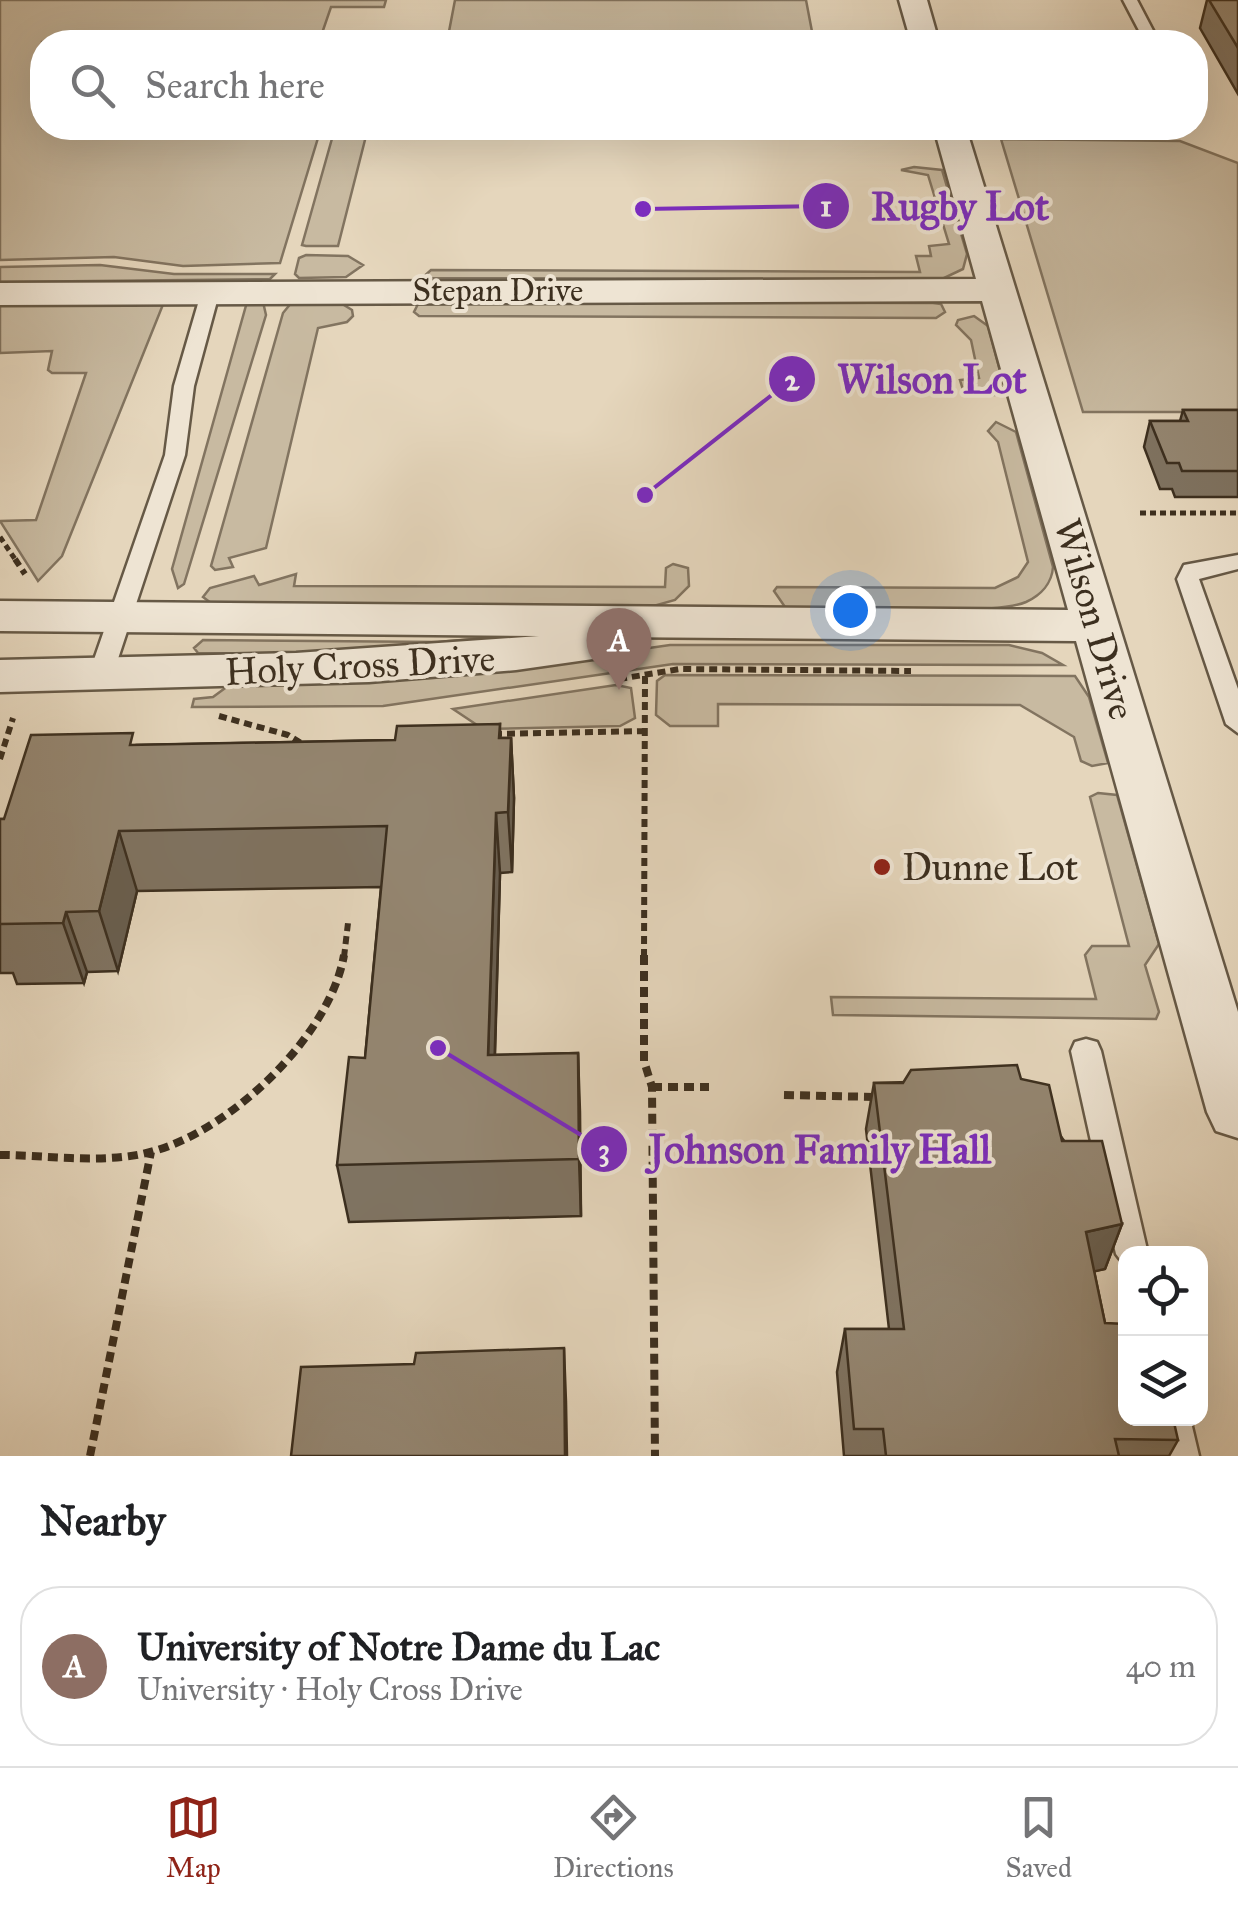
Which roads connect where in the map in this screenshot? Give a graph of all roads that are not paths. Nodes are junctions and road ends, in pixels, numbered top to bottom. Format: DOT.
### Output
graph roads {
  1 [pos="913,0"];
  2 [pos="1130,0"];
  3 [pos="922,30"];
  4 [pos="1146,30"];
  5 [pos="953,140"];
  6 [pos="211,290"];
  7 [pos="997,290"];
  8 [pos="0,294"];
  9 [pos="1238,562"];
  10 [pos="16,600"];
  11 [pos="120,615"];
  12 [pos="718,622"];
  13 [pos="1099,626"];
  14 [pos="101,674"];
  15 [pos="0,676"];
  16 [pos="1238,724"];
  17 [pos="1224,1015"];
  18 [pos="1086,1051"];
  19 [pos="1238,1112"];
  20 [pos="1130,1246"];
  21 [pos="1174,1426"];
  22 [pos="1181,1456"];
  1 -- 3 [label="street"];
  2 -- 4 [label="lane"];
  5 -- 7 [label="street, Wilson Drive"];
  6 -- 7 [label="street, Stepan Drive"];
  6 -- 8 [label="street, Stepan Drive"];
  6 -- 11 [label="lane"];
  7 -- 13 [label="street, Wilson Drive"];
  9 -- 16 [label="lane"];
  10 -- 11 [label="street, Holy Cross Drive"];
  11 -- 12 [label="street, Holy Cross Drive"];
  11 -- 14 [label="lane"];
  12 -- 13 [label="street, Holy Cross Drive"];
  12 -- 14 [label="street, Holy Cross Drive"];
  13 -- 17 [label="street, Wilson Drive"];
  14 -- 15 [label="street, Holy Cross Drive"];
  17 -- 19 [label="street, Wilson Drive"];
  18 -- 20 [label="lane"];
  21 -- 22 [label="lane"];
}
